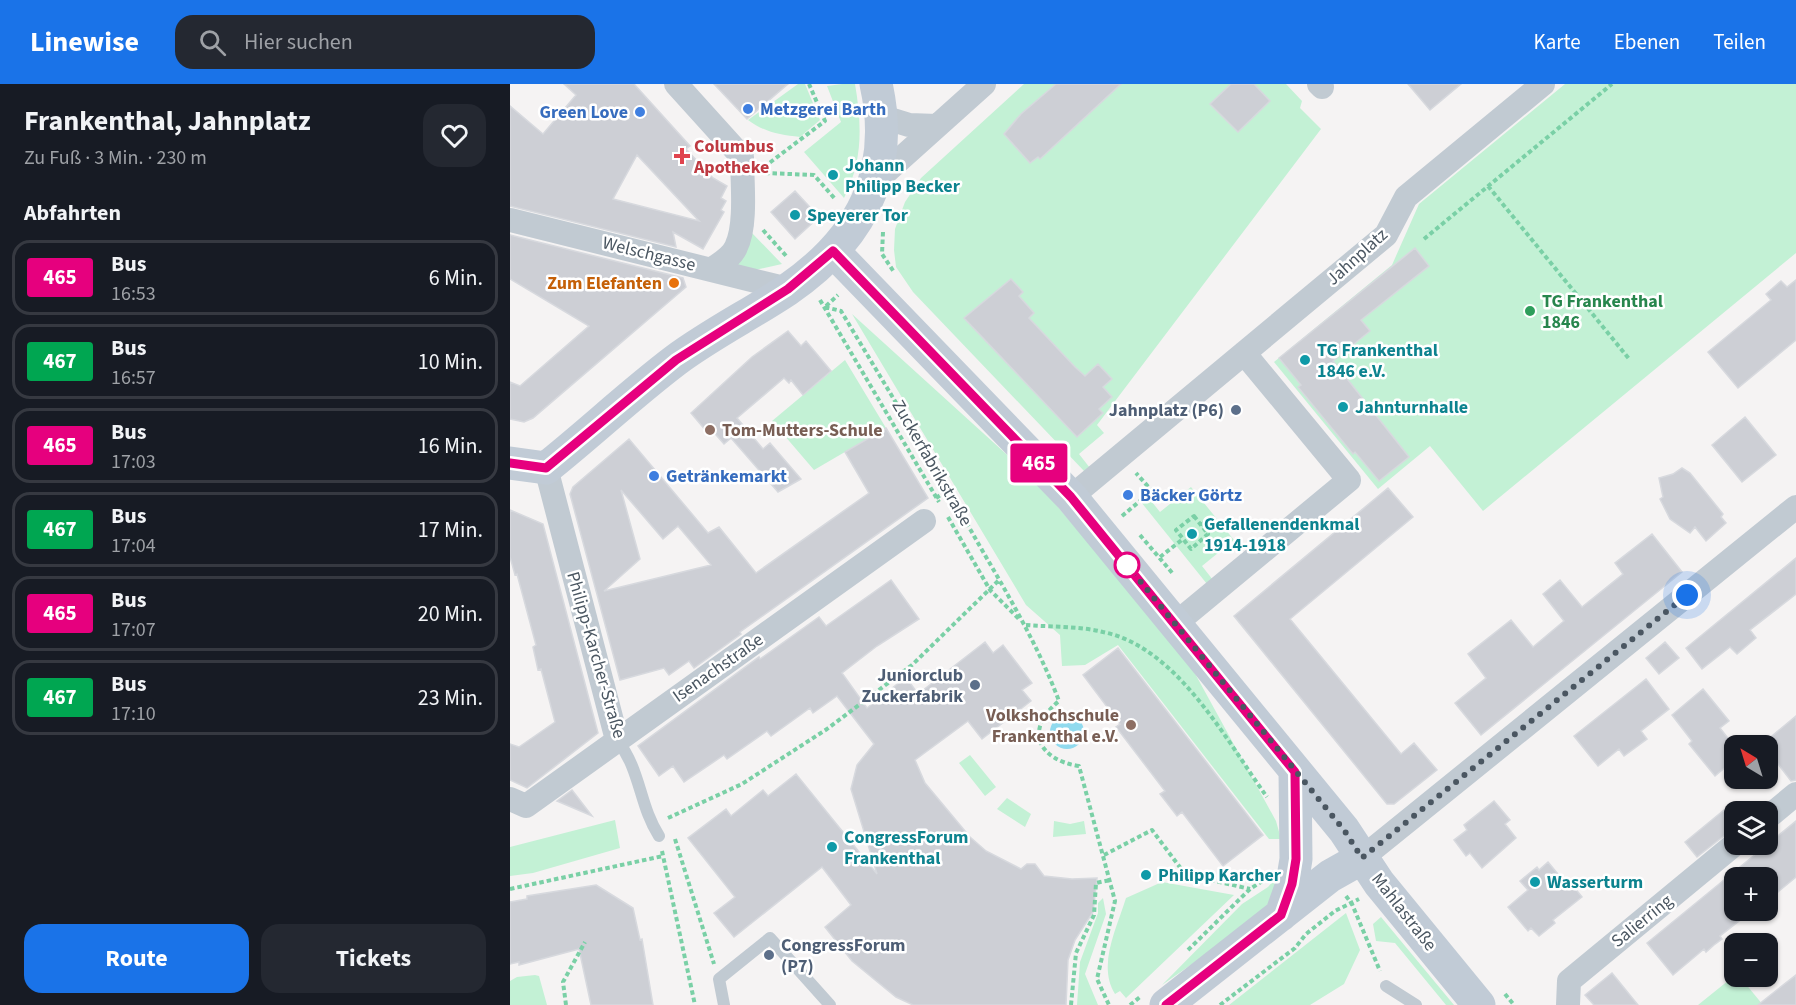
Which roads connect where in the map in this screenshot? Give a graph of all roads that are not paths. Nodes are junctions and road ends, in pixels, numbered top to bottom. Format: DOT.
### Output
graph roads {
  1 [pos="676,84"];
  2 [pos="876,84"];
  3 [pos="984,84"];
  4 [pos="1544,84"];
  5 [pos="883,117"];
  6 [pos="938,126"];
  7 [pos="877,180"];
  8 [pos="510,220"];
  9 [pos="833,251"];
  10 [pos="712,269"];
  11 [pos="788,289"];
  12 [pos="1244,353"];
  13 [pos="510,463"];
  14 [pos="546,468"];
  15 [pos="1071,497"];
  16 [pos="1796,507"];
  17 [pos="924,521"];
  18 [pos="1175,624"];
  19 [pos="617,740"];
  20 [pos="1295,772"];
  21 [pos="1796,794"];
  22 [pos="510,799"];
  23 [pos="1778,809"];
  24 [pos="659,836"];
  25 [pos="1724,853"];
  26 [pos="1362,858"];
  27 [pos="1281,915"];
  28 [pos="1386,986"];
  29 [pos="1155,1000"];
  30 [pos="724,1005"];
  31 [pos="830,1005"];
  32 [pos="1416,1005"];
  33 [pos="1479,1005"];
  34 [pos="1568,1005"];
  1 -- 10 [label="street"];
  2 -- 5 [label="main road"];
  3 -- 6 [label="street"];
  4 -- 12 [label="street, Jahnplatz"];
  5 -- 6 [label="street"];
  5 -- 7 [label="main road"];
  6 -- 7 [label="street"];
  7 -- 9 [label="main road"];
  8 -- 10 [label="street, Welschgasse"];
  9 -- 11 [label="main road"];
  9 -- 15 [label="main road, Mahlastraße"];
  10 -- 11 [label="street, Welschgasse"];
  11 -- 14 [label="main road"];
  12 -- 15 [label="street, Jahnplatz"];
  12 -- 18 [label="street"];
  13 -- 14 [label="main road"];
  14 -- 19 [label="street, Philipp-Karcher-Straße"];
  15 -- 18 [label="main road, Mahlastraße"];
  16 -- 26 [label="street"];
  17 -- 19 [label="street, Isenachstraße"];
  18 -- 20 [label="main road, Mahlastraße"];
  19 -- 22 [label="street, Isenachstraße"];
  19 -- 24 [label="lane, Philipp-Karcher-Straße"];
  20 -- 26 [label="main road, Mahlastraße"];
  20 -- 27 [label="main road"];
  21 -- 23 [label="street"];
  25 -- 34 [label="street, Salierring"];
  26 -- 27 [label="main road"];
  26 -- 33 [label="main road, Mahlastraße"];
  27 -- 29 [label="main road"];
  28 -- 32 [label="lane"];
  30 -- 31 [label="lane"];
}
